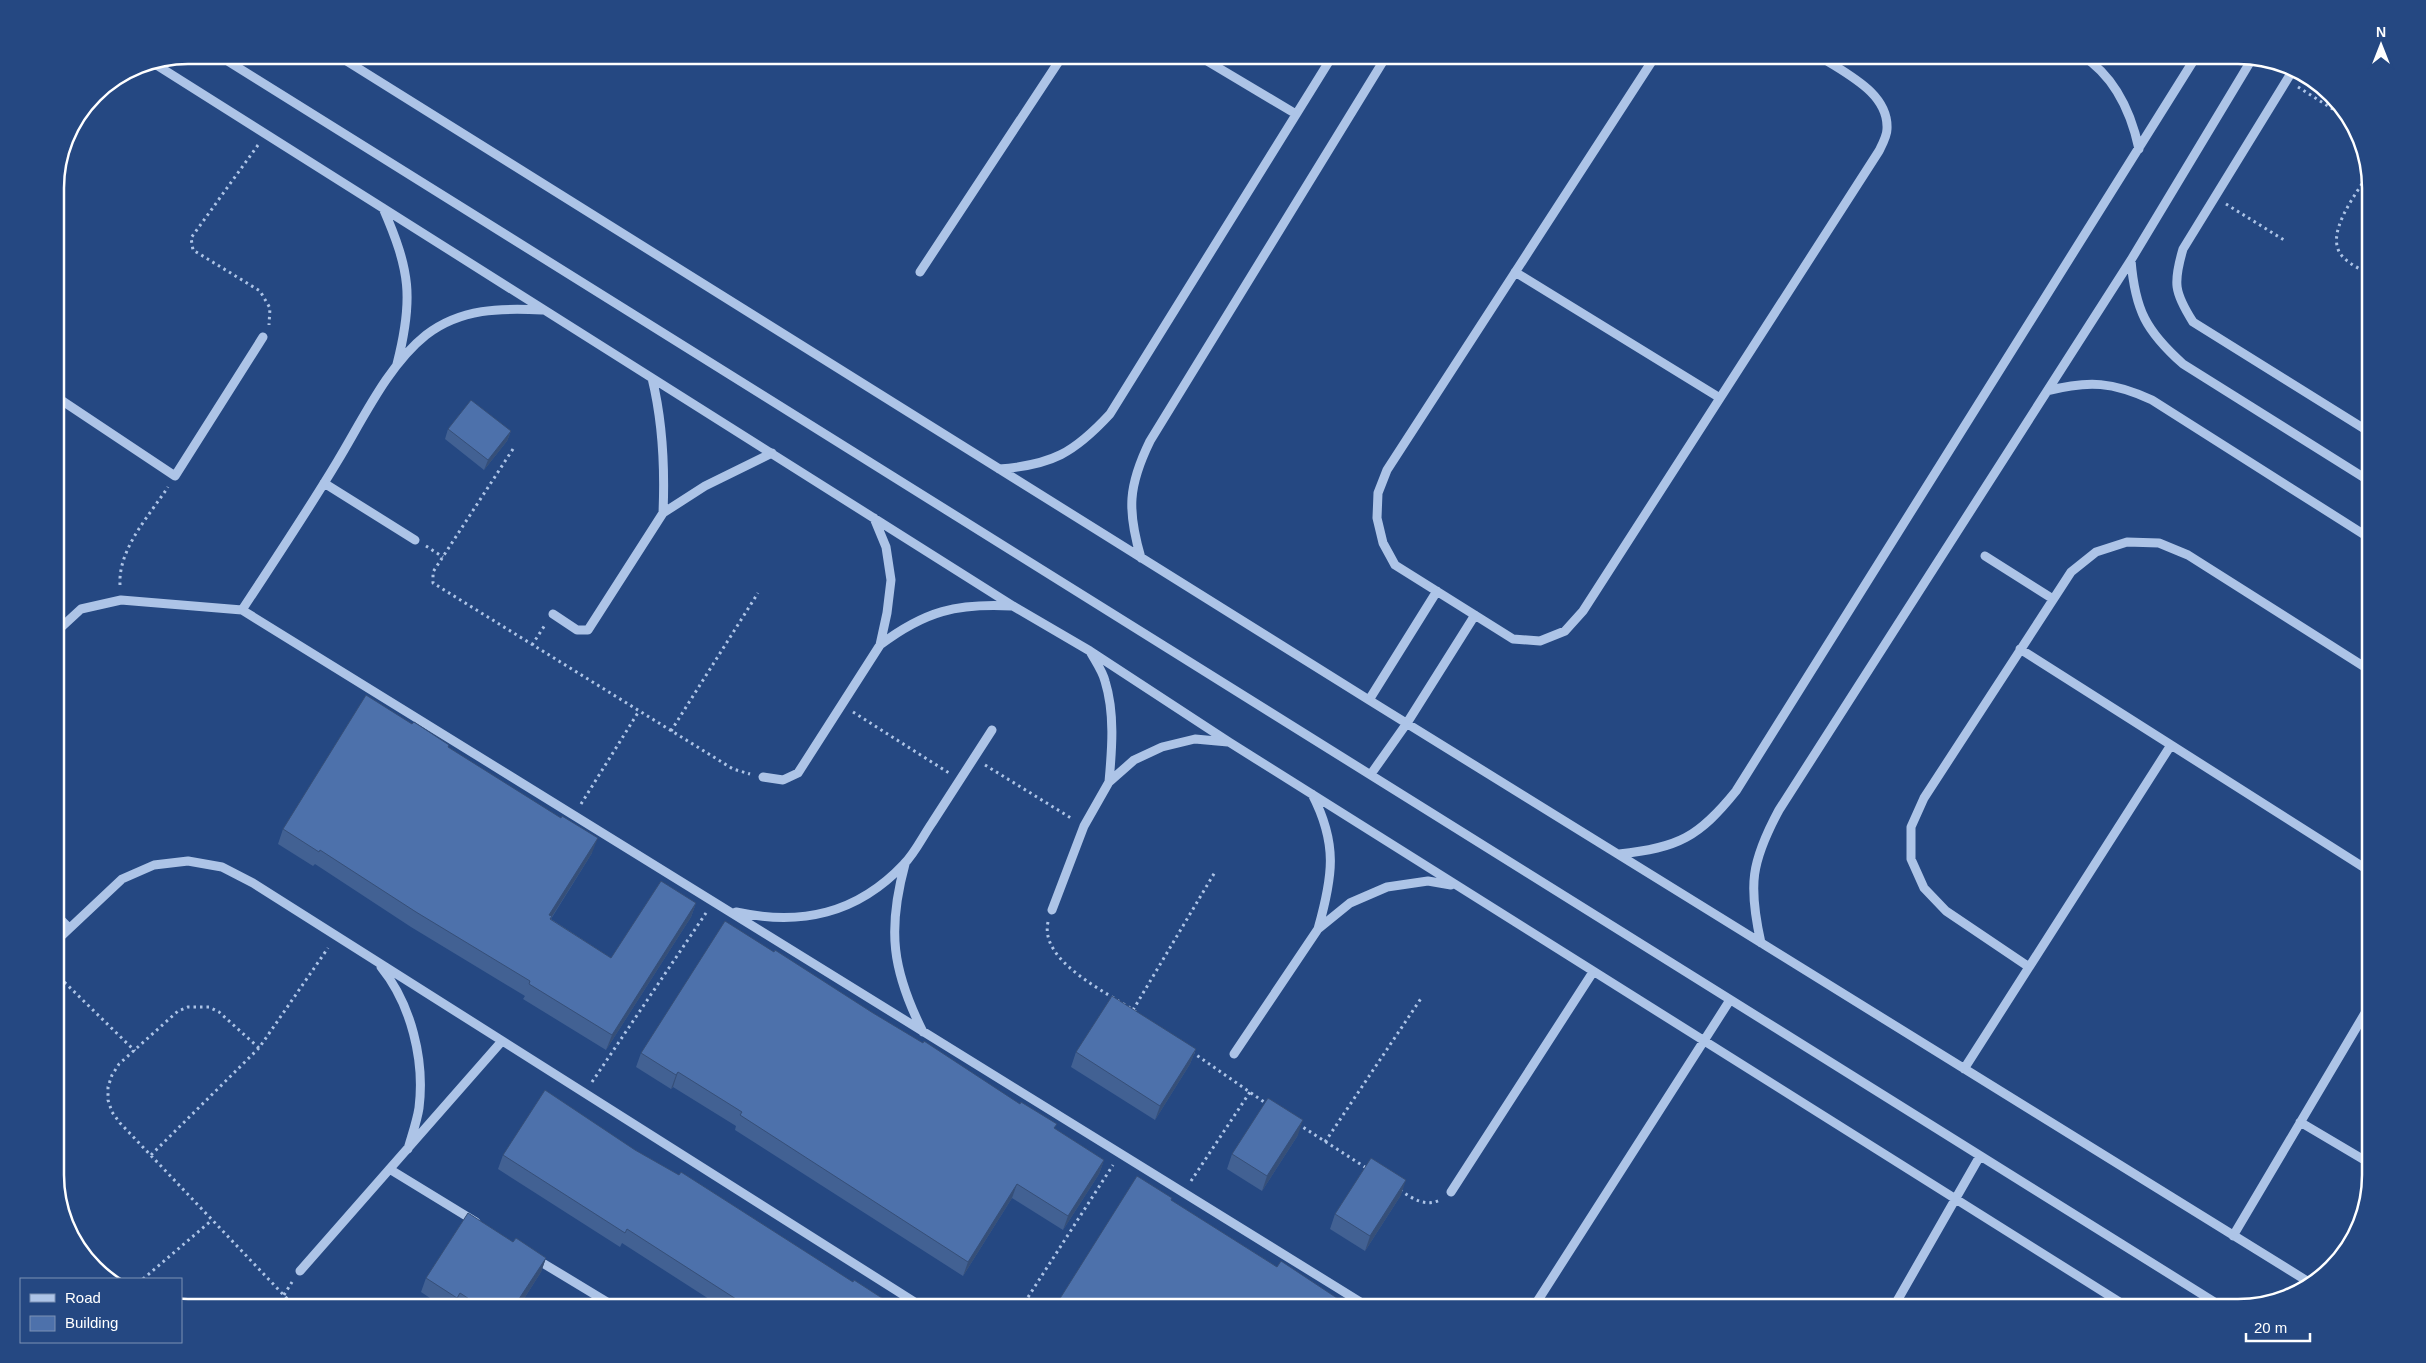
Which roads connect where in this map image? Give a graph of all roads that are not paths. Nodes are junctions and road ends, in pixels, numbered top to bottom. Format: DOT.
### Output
graph roads {
  1 [pos="232,64"];
  2 [pos="351,64"];
  3 [pos="1058,64"];
  4 [pos="1212,64"];
  5 [pos="1327,64"];
  6 [pos="1381,64"];
  7 [pos="1650,64"];
  8 [pos="1831,64"];
  9 [pos="2092,64"];
  10 [pos="2191,64"];
  11 [pos="2248,65"];
  12 [pos="160,67"];
  13 [pos="2290,75"];
  14 [pos="1296,114"];
  15 [pos="2139,149"];
  16 [pos="382,208"];
  17 [pos="2131,260"];
  18 [pos="920,272"];
  19 [pos="1515,272"];
  20 [pos="545,310"];
  21 [pos="263,337"];
  22 [pos="397,364"];
  23 [pos="652,378"];
  24 [pos="2047,391"];
  25 [pos="1720,398"];
  26 [pos="64,402"];
  27 [pos="2362,427"];
  28 [pos="772,454"];
  29 [pos="999,469"];
  30 [pos="2362,475"];
  31 [pos="324,484"];
  32 [pos="663,513"];
  33 [pos="874,518"];
  34 [pos="2362,533"];
  35 [pos="415,540"];
  36 [pos="1985,556"];
  37 [pos="1141,558"];
  38 [pos="1437,591"];
  39 [pos="2053,599"];
  40 [pos="1013,606"];
  41 [pos="242,610"];
  42 [pos="553,614"];
  43 [pos="1475,615"];
  44 [pos="64,625"];
  45 [pos="880,645"];
  46 [pos="2020,649"];
  47 [pos="1090,651"];
  48 [pos="2362,665"];
  49 [pos="1369,700"];
  50 [pos="1407,723"];
  51 [pos="992,730"];
  52 [pos="1229,742"];
  53 [pos="2171,745"];
  54 [pos="1371,774"];
  55 [pos="763,777"];
  56 [pos="1109,782"];
  57 [pos="1312,794"];
  58 [pos="1619,854"];
  59 [pos="905,864"];
  60 [pos="2362,866"];
  61 [pos="1457,886"];
  62 [pos="1052,910"];
  63 [pos="729,911"];
  64 [pos="64,923"];
  65 [pos="69,928"];
  66 [pos="1318,929"];
  67 [pos="64,933"];
  68 [pos="1761,943"];
  69 [pos="376,960"];
  70 [pos="2029,967"];
  71 [pos="1593,972"];
  72 [pos="1730,1000"];
  73 [pos="2362,1018"];
  74 [pos="923,1032"];
  75 [pos="502,1041"];
  76 [pos="1703,1041"];
  77 [pos="1234,1054"];
  78 [pos="1964,1069"];
  79 [pos="2300,1122"];
  80 [pos="407,1151"];
  81 [pos="1980,1156"];
  82 [pos="2362,1159"];
  83 [pos="391,1170"];
  84 [pos="1451,1192"];
  85 [pos="1955,1200"];
  86 [pos="483,1226"];
  87 [pos="2233,1236"];
  88 [pos="524,1252"];
  89 [pos="300,1272"];
  90 [pos="2305,1280"];
  91 [pos="602,1299"];
  92 [pos="910,1299"];
  93 [pos="1355,1299"];
  94 [pos="1539,1299"];
  95 [pos="1898,1299"];
  96 [pos="2114,1299"];
  97 [pos="2210,1299"];
  1 -- 54 [label="street"];
  2 -- 29 [label="street"];
  3 -- 18 [label="street"];
  4 -- 14 [label="street"];
  5 -- 14 [label="street"];
  6 -- 37 [label="street"];
  7 -- 19 [label="street"];
  8 -- 25 [label="street"];
  9 -- 15 [label="street"];
  10 -- 15 [label="street"];
  11 -- 17 [label="street"];
  12 -- 16 [label="street"];
  13 -- 27 [label="street"];
  14 -- 29 [label="street"];
  15 -- 58 [label="street"];
  16 -- 20 [label="street"];
  16 -- 22 [label="street"];
  17 -- 24 [label="street"];
  17 -- 30 [label="street"];
  19 -- 25 [label="street"];
  19 -- 38 [label="street"];
  20 -- 22 [label="street"];
  20 -- 23 [label="street"];
  21 -- 26 [label="street"];
  22 -- 31 [label="street"];
  23 -- 28 [label="street"];
  23 -- 32 [label="street"];
  24 -- 34 [label="street"];
  24 -- 68 [label="street"];
  25 -- 43 [label="street"];
  28 -- 32 [label="street"];
  28 -- 33 [label="street"];
  29 -- 37 [label="street"];
  31 -- 35 [label="street"];
  31 -- 41 [label="street"];
  32 -- 42 [label="street"];
  33 -- 40 [label="street"];
  33 -- 45 [label="street"];
  36 -- 39 [label="street"];
  37 -- 49 [label="street"];
  38 -- 43 [label="street"];
  38 -- 49 [label="street"];
  39 -- 46 [label="street"];
  39 -- 48 [label="street"];
  40 -- 45 [label="street"];
  40 -- 47 [label="street"];
  41 -- 44 [label="street"];
  41 -- 63 [label="street"];
  43 -- 50 [label="street"];
  45 -- 55 [label="street"];
  46 -- 53 [label="street"];
  46 -- 70 [label="street"];
  47 -- 52 [label="street"];
  47 -- 56 [label="street"];
  49 -- 50 [label="street"];
  50 -- 54 [label="street"];
  50 -- 58 [label="street"];
  51 -- 59 [label="street"];
  52 -- 56 [label="street"];
  52 -- 57 [label="street"];
  53 -- 60 [label="street"];
  53 -- 70 [label="street"];
  54 -- 72 [label="street"];
  56 -- 62 [label="street"];
  57 -- 61 [label="street"];
  57 -- 66 [label="street"];
  58 -- 68 [label="street"];
  59 -- 63 [label="street"];
  59 -- 74 [label="street"];
  61 -- 66 [label="street"];
  61 -- 71 [label="street"];
  63 -- 74 [label="street"];
  64 -- 65 [label="street"];
  65 -- 67 [label="street"];
  65 -- 69 [label="street"];
  66 -- 77 [label="street"];
  68 -- 78 [label="street"];
  69 -- 75 [label="street"];
  69 -- 80 [label="street"];
  70 -- 78 [label="street"];
  71 -- 76 [label="street"];
  71 -- 84 [label="street"];
  72 -- 76 [label="street"];
  72 -- 81 [label="street"];
  73 -- 79 [label="street"];
  74 -- 93 [label="street"];
  75 -- 80 [label="street"];
  75 -- 92 [label="street"];
  76 -- 85 [label="street"];
  76 -- 94 [label="street"];
  78 -- 87 [label="street"];
  79 -- 82 [label="street"];
  79 -- 87 [label="street"];
  80 -- 83 [label="street"];
  81 -- 85 [label="street"];
  81 -- 97 [label="street"];
  83 -- 86 [label="street"];
  83 -- 89 [label="street"];
  85 -- 95 [label="street"];
  85 -- 96 [label="street"];
  87 -- 90 [label="street"];
  88 -- 91 [label="street"];
}
